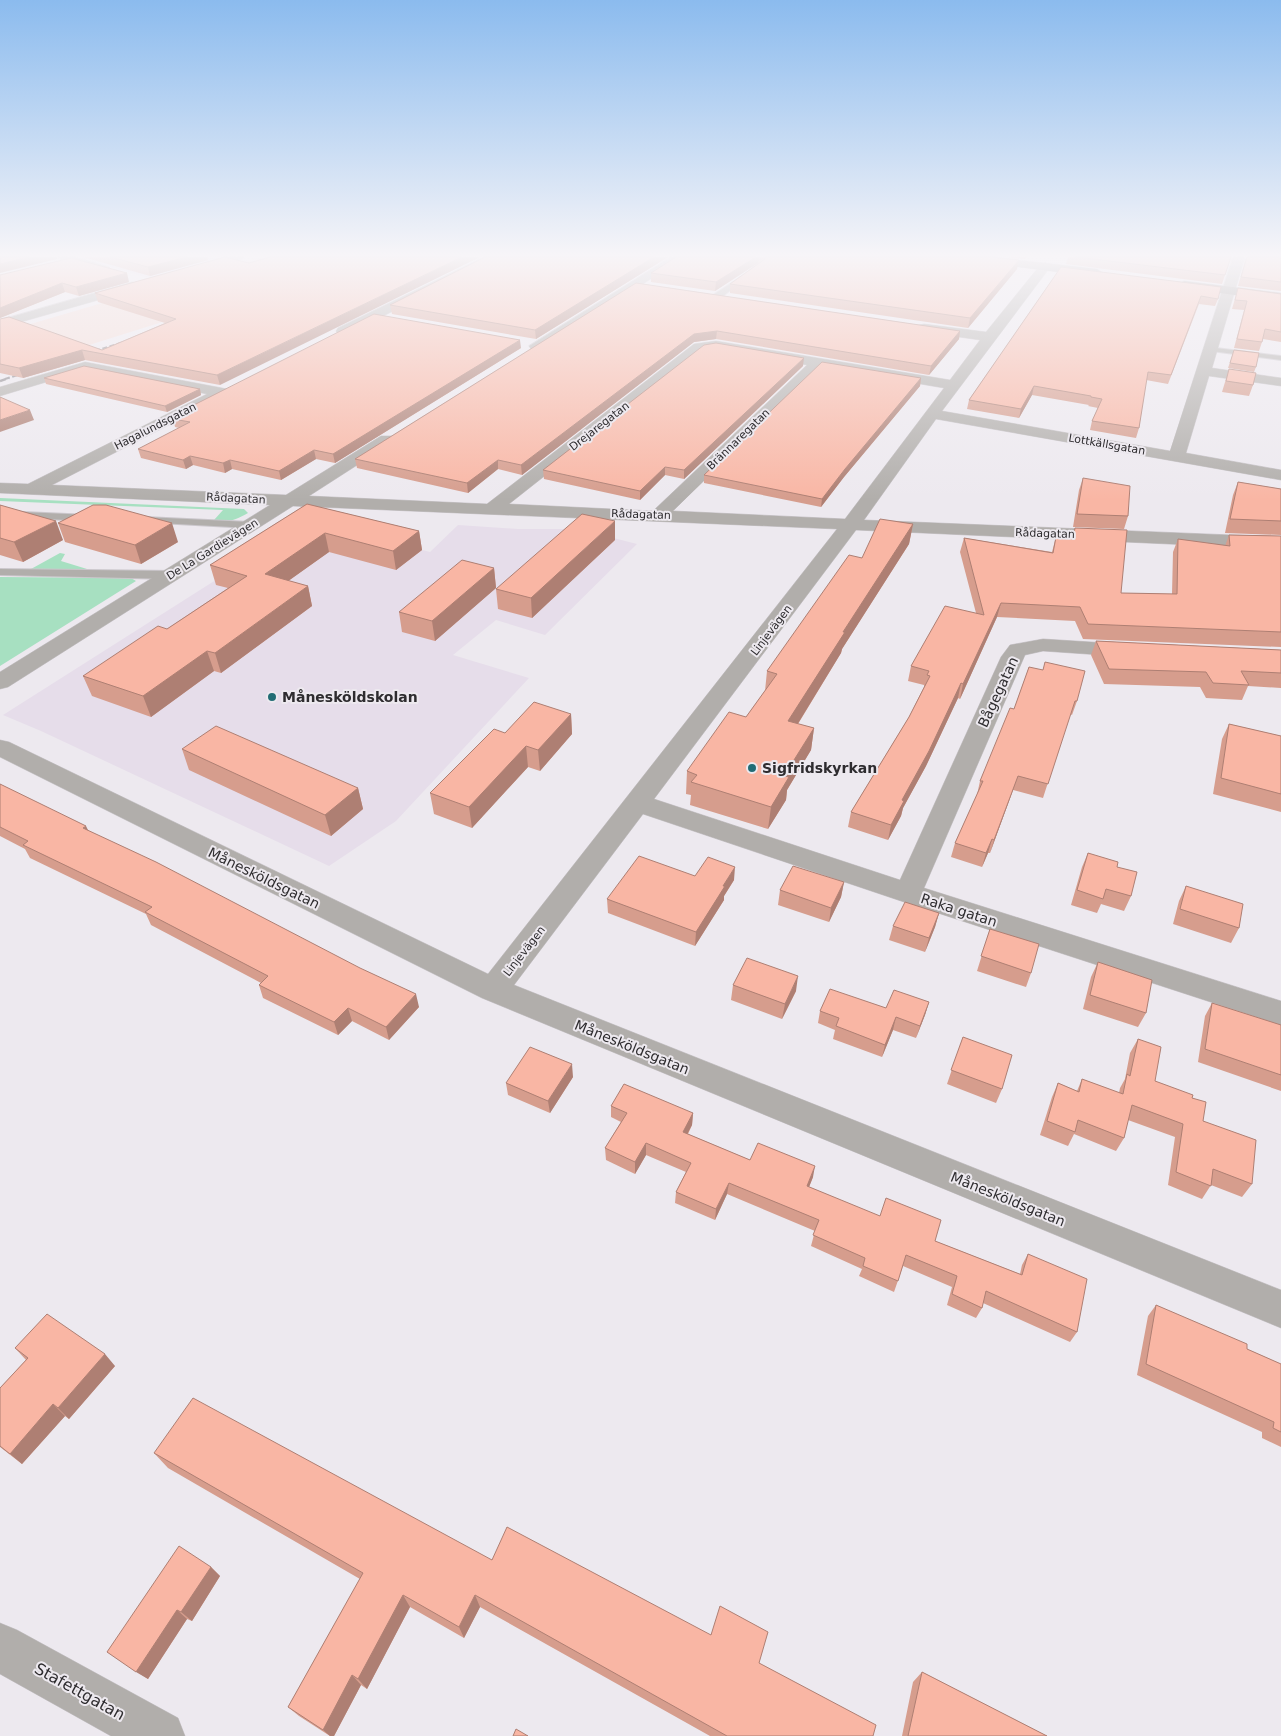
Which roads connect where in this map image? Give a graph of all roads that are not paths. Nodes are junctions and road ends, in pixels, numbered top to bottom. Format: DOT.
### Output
graph roads {
  1 [pos="549,338"];
  2 [pos="988,338"];
  3 [pos="1214,338"];
  4 [pos="520,348"];
  5 [pos="1211,349"];
  6 [pos="1281,358"];
  7 [pos="818,362"];
  8 [pos="1204,371"];
  9 [pos="1281,382"];
  10 [pos="238,384"];
  11 [pos="954,385"];
  12 [pos="0,392"];
  13 [pos="222,392"];
  14 [pos="932,414"];
  15 [pos="396,434"];
  16 [pos="1177,456"];
  17 [pos="1281,475"];
  18 [pos="0,488"];
  19 [pos="32,489"];
  20 [pos="290,500"];
  21 [pos="493,508"];
  22 [pos="0,514"];
  23 [pos="659,515"];
  24 [pos="97,518"];
  25 [pos="136,520"];
  26 [pos="850,524"];
  27 [pos="250,525"];
  28 [pos="1281,543"];
  29 [pos="0,572"];
  30 [pos="171,575"];
  31 [pos="1157,651"];
  32 [pos="0,682"];
  33 [pos="0,747"];
  34 [pos="638,803"];
  35 [pos="908,893"];
  36 [pos="493,990"];
  37 [pos="1281,1013"];
  38 [pos="1281,1309"];
  39 [pos="0,1647"];
  40 [pos="160,1736"];
  1 -- 4 [label="street"];
  2 -- 11 [label="street, Linjevägen"];
  3 -- 5 [label="street"];
  5 -- 6 [label="lane"];
  5 -- 8 [label="street"];
  7 -- 11 [label="street"];
  7 -- 21 [label="street, Drejaregatan"];
  7 -- 23 [label="street, Brännaregatan"];
  8 -- 9 [label="street"];
  8 -- 16 [label="street"];
  10 -- 13 [label="street, Hagalundsgatan"];
  11 -- 14 [label="street, Linjevägen"];
  12 -- 13 [label="street"];
  13 -- 19 [label="street, Hagalundsgatan"];
  14 -- 16 [label="street, Lottkällsgatan"];
  14 -- 26 [label="street, Linjevägen"];
  15 -- 20 [label="street, De La Gardievägen"];
  16 -- 17 [label="street, Lottkällsgatan"];
  18 -- 19 [label="street, Rådagatan"];
  19 -- 20 [label="street, Rådagatan"];
  20 -- 21 [label="street, Rådagatan"];
  20 -- 27 [label="street, De La Gardievägen"];
  21 -- 23 [label="street, Rådagatan"];
  22 -- 24 [label="lane"];
  23 -- 26 [label="street, Rådagatan"];
  25 -- 27 [label="lane"];
  26 -- 28 [label="street, Rådagatan"];
  26 -- 34 [label="street, Linjevägen"];
  27 -- 30 [label="street, De La Gardievägen"];
  29 -- 30 [label="lane"];
  30 -- 32 [label="street, De La Gardievägen"];
  31 -- 35 [label="street, Bågegatan"];
  33 -- 36 [label="street, Månesköldsgatan"];
  34 -- 35 [label="street, Raka gatan"];
  34 -- 36 [label="street, Linjevägen"];
  35 -- 37 [label="street, Raka gatan"];
  36 -- 38 [label="street, Månesköldsgatan"];
  39 -- 40 [label="street, Stafettgatan"];
}
